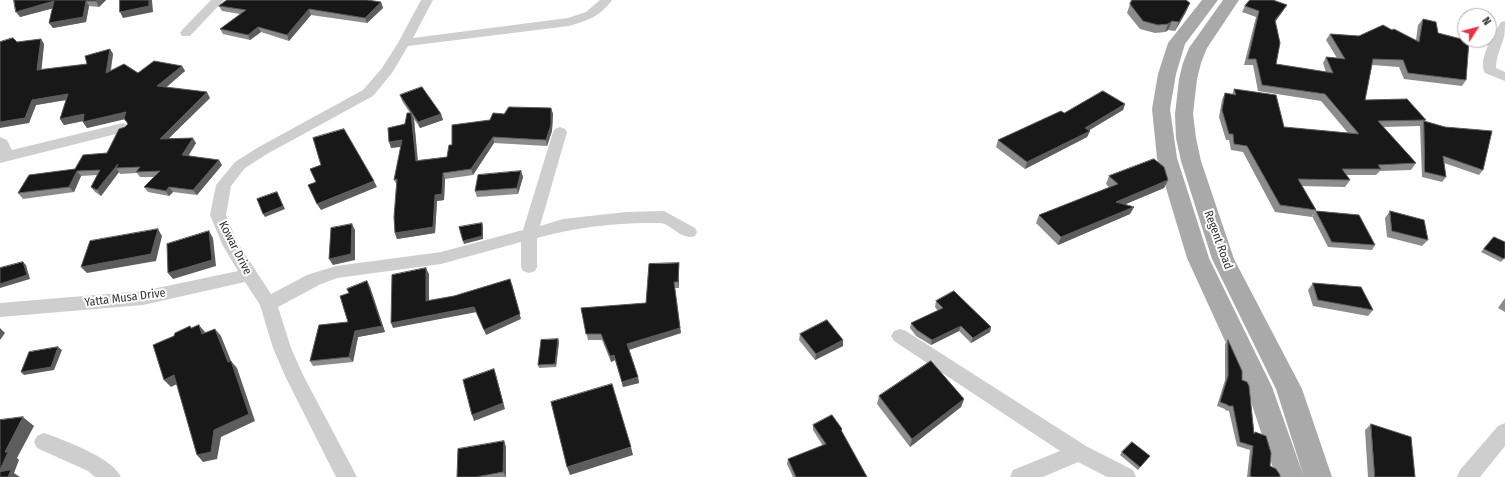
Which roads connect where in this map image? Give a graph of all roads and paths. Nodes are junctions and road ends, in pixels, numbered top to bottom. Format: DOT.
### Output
graph roads {
  1 [pos="218,0"];
  2 [pos="427,0"];
  3 [pos="606,0"];
  4 [pos="1210,0"];
  5 [pos="1231,0"];
  6 [pos="1505,25"];
  7 [pos="186,33"];
  8 [pos="404,44"];
  9 [pos="1505,77"];
  10 [pos="123,128"];
  11 [pos="560,132"];
  12 [pos="1,152"];
  13 [pos="689,232"];
  14 [pos="529,235"];
  15 [pos="529,266"];
  16 [pos="249,275"];
  17 [pos="268,304"];
  18 [pos="0,310"];
  19 [pos="900,336"];
  20 [pos="1505,432"];
  21 [pos="44,442"];
  22 [pos="1079,452"];
  23 [pos="112,477"];
  24 [pos="347,477"];
  25 [pos="1020,477"];
  26 [pos="1126,477"];
  27 [pos="1290,477"];
  28 [pos="1318,477"];
  29 [pos="1466,477"];
  1 -- 7 [label="street"];
  2 -- 8 [label="street, Kowar Drive"];
  3 -- 8 [label="street"];
  4 -- 27 [label="main road, Regent Road"];
  5 -- 28 [label="main road, Regent Road"];
  6 -- 9 [label="street"];
  8 -- 16 [label="street, Kowar Drive"];
  10 -- 12 [label="street"];
  11 -- 14 [label="street"];
  13 -- 14 [label="street"];
  14 -- 15 [label="street"];
  14 -- 17 [label="street"];
  16 -- 17 [label="street, Kowar Drive"];
  16 -- 18 [label="street, Yatta Musa Drive"];
  17 -- 24 [label="street, Kowar Drive"];
  19 -- 22 [label="street"];
  20 -- 29 [label="street"];
  21 -- 23 [label="street"];
  22 -- 25 [label="street"];
  22 -- 26 [label="street"];
}
